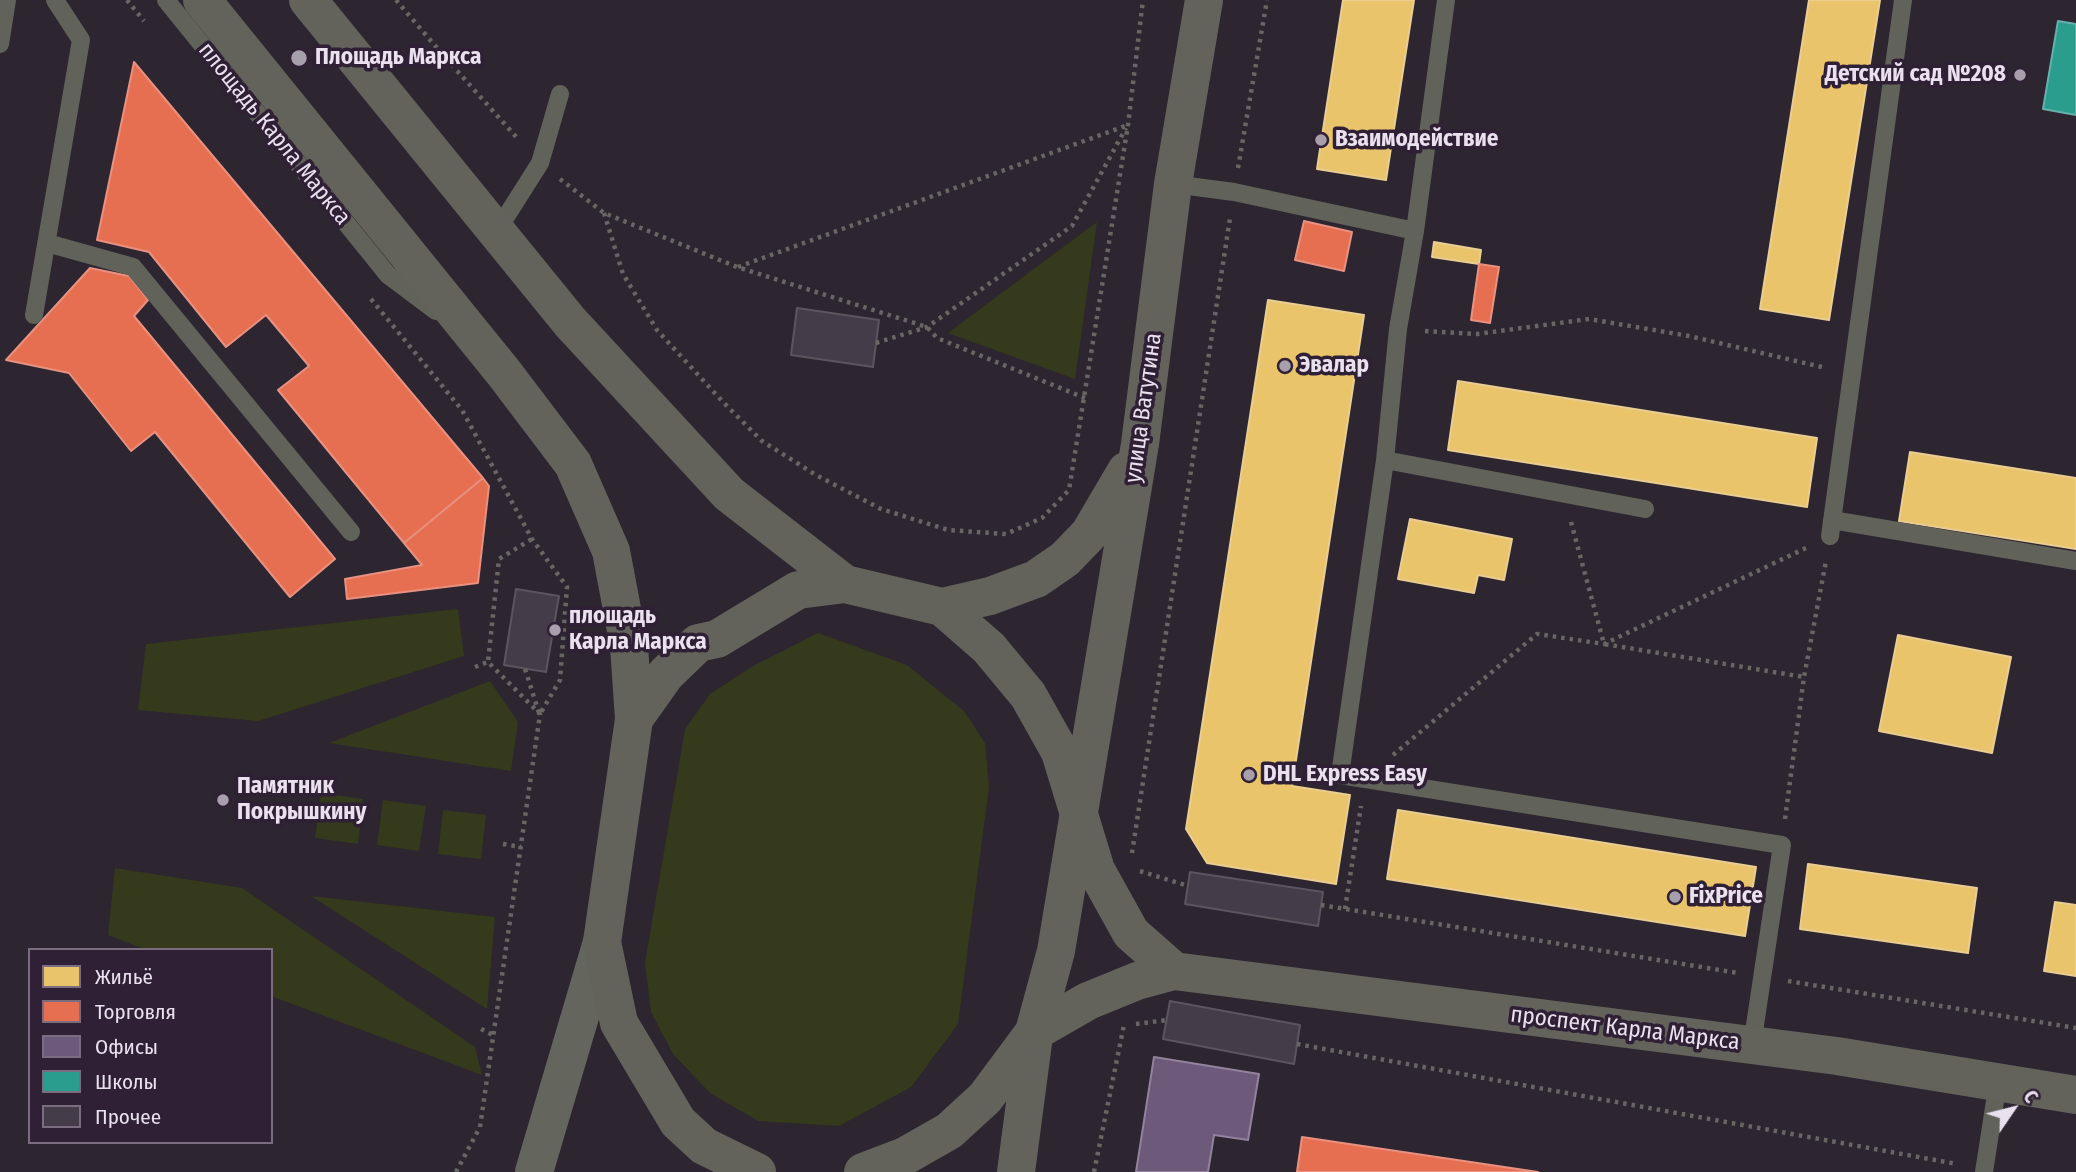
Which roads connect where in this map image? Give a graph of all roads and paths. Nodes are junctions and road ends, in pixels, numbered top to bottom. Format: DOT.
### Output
graph roads {
  1 [pos="7,0"];
  2 [pos="55,0"];
  3 [pos="127,0"];
  4 [pos="166,0"];
  5 [pos="202,0"];
  6 [pos="308,0"];
  7 [pos="397,0"];
  8 [pos="1143,0"];
  9 [pos="1203,0"];
  10 [pos="1267,0"];
  11 [pos="1446,0"];
  12 [pos="1903,0"];
  13 [pos="145,22"];
  14 [pos="0,44"];
  15 [pos="560,94"];
  16 [pos="1128,125"];
  17 [pos="540,163"];
  18 [pos="1173,184"];
  19 [pos="1234,192"];
  20 [pos="604,213"];
  21 [pos="497,231"];
  22 [pos="1415,231"];
  23 [pos="47,243"];
  24 [pos="737,267"];
  25 [pos="365,291"];
  26 [pos="34,315"];
  27 [pos="927,327"];
  28 [pos="1398,329"];
  29 [pos="876,343"];
  30 [pos="482,346"];
  31 [pos="1851,374"];
  32 [pos="1085,398"];
  33 [pos="1140,444"];
  34 [pos="1385,460"];
  35 [pos="1564,494"];
  36 [pos="1645,509"];
  37 [pos="1831,528"];
  38 [pos="351,532"];
  39 [pos="532,539"];
  40 [pos="2076,561"];
  41 [pos="845,584"];
  42 [pos="942,607"];
  43 [pos="1604,644"];
  44 [pos="488,662"];
  45 [pos="475,667"];
  46 [pos="525,668"];
  47 [pos="1804,677"];
  48 [pos="540,714"];
  49 [pos="634,719"];
  50 [pos="1366,778"];
  51 [pos="1078,815"];
  52 [pos="503,844"];
  53 [pos="1782,845"];
  54 [pos="520,846"];
  55 [pos="1132,854"];
  56 [pos="1129,868"];
  57 [pos="1188,886"];
  58 [pos="1321,905"];
  59 [pos="1345,909"];
  60 [pos="603,942"];
  61 [pos="1174,971"];
  62 [pos="1762,977"];
  63 [pos="1167,1020"];
  64 [pos="2076,1028"];
  65 [pos="481,1029"];
  66 [pos="1034,1032"];
  67 [pos="494,1035"];
  68 [pos="1297,1044"];
  69 [pos="1752,1045"];
  70 [pos="1998,1082"];
  71 [pos="2076,1095"];
  72 [pos="1984,1171"];
  73 [pos="456,1172"];
  74 [pos="534,1172"];
  75 [pos="757,1172"];
  76 [pos="863,1172"];
  77 [pos="1016,1172"];
  78 [pos="1094,1172"];
  1 -- 14 [label="lane"];
  2 -- 23 [label="lane"];
  3 -- 13 [label="path"];
  4 -- 30 [label="lane, площадь Карла Маркса"];
  5 -- 30 [label="main road, площадь Карла Маркса"];
  6 -- 21 [label="main road, площадь Карла Маркса"];
  7 -- 17 [label="path"];
  8 -- 16 [label="path"];
  9 -- 18 [label="main road, улица Ватутина"];
  10 -- 19 [label="path"];
  11 -- 22 [label="lane"];
  12 -- 31 [label="lane"];
  15 -- 17 [label="lane"];
  16 -- 24 [label="path"];
  16 -- 27 [label="path"];
  16 -- 32 [label="path"];
  17 -- 20 [label="path"];
  17 -- 21 [label="lane"];
  18 -- 19 [label="lane"];
  18 -- 33 [label="main road, улица Ватутина"];
  19 -- 22 [label="lane"];
  19 -- 55 [label="path"];
  20 -- 24 [label="path"];
  20 -- 32 [label="path"];
  21 -- 41 [label="main road, площадь Карла Маркса"];
  22 -- 28 [label="lane"];
  23 -- 26 [label="lane"];
  23 -- 38 [label="lane"];
  24 -- 27 [label="path"];
  25 -- 39 [label="path"];
  27 -- 29 [label="path"];
  27 -- 32 [label="path"];
  28 -- 31 [label="path"];
  28 -- 34 [label="lane"];
  30 -- 49 [label="main road, площадь Карла Маркса"];
  31 -- 37 [label="lane"];
  33 -- 42 [label="main road"];
  33 -- 51 [label="main road, улица Ватутина"];
  34 -- 35 [label="lane"];
  34 -- 50 [label="lane"];
  35 -- 36 [label="lane"];
  35 -- 43 [label="path"];
  37 -- 40 [label="lane"];
  37 -- 43 [label="path"];
  37 -- 47 [label="path"];
  39 -- 44 [label="path"];
  39 -- 48 [label="path"];
  41 -- 42 [label="main road, площадь Карла Маркса"];
  41 -- 49 [label="main road, площадь Карла Маркса"];
  42 -- 51 [label="main road, площадь Карла Маркса"];
  43 -- 47 [label="path"];
  43 -- 50 [label="path"];
  44 -- 45 [label="path"];
  44 -- 48 [label="path"];
  46 -- 48 [label="path"];
  47 -- 53 [label="path"];
  48 -- 54 [label="path"];
  49 -- 60 [label="main road, площадь Карла Маркса"];
  50 -- 53 [label="lane"];
  50 -- 59 [label="path"];
  51 -- 61 [label="main road, площадь Карла Маркса"];
  51 -- 66 [label="main road, площадь Карла Маркса"];
  52 -- 54 [label="path"];
  53 -- 62 [label="lane"];
  54 -- 67 [label="path"];
  56 -- 57 [label="path"];
  58 -- 59 [label="path"];
  59 -- 62 [label="path"];
  60 -- 74 [label="main road, площадь Карла Маркса"];
  60 -- 75 [label="main road, площадь Карла Маркса"];
  61 -- 66 [label="main road, площадь Карла Маркса"];
  61 -- 69 [label="main road, проспект Карла Маркса"];
  62 -- 64 [label="path"];
  62 -- 69 [label="lane"];
  63 -- 78 [label="path"];
  65 -- 67 [label="path"];
  66 -- 76 [label="main road, площадь Карла Маркса"];
  66 -- 77 [label="main road"];
  67 -- 73 [label="path"];
  68 -- 72 [label="path"];
  69 -- 70 [label="main road, проспект Карла Маркса"];
  70 -- 71 [label="main road, проспект Карла Маркса"];
  70 -- 72 [label="lane"];
}
